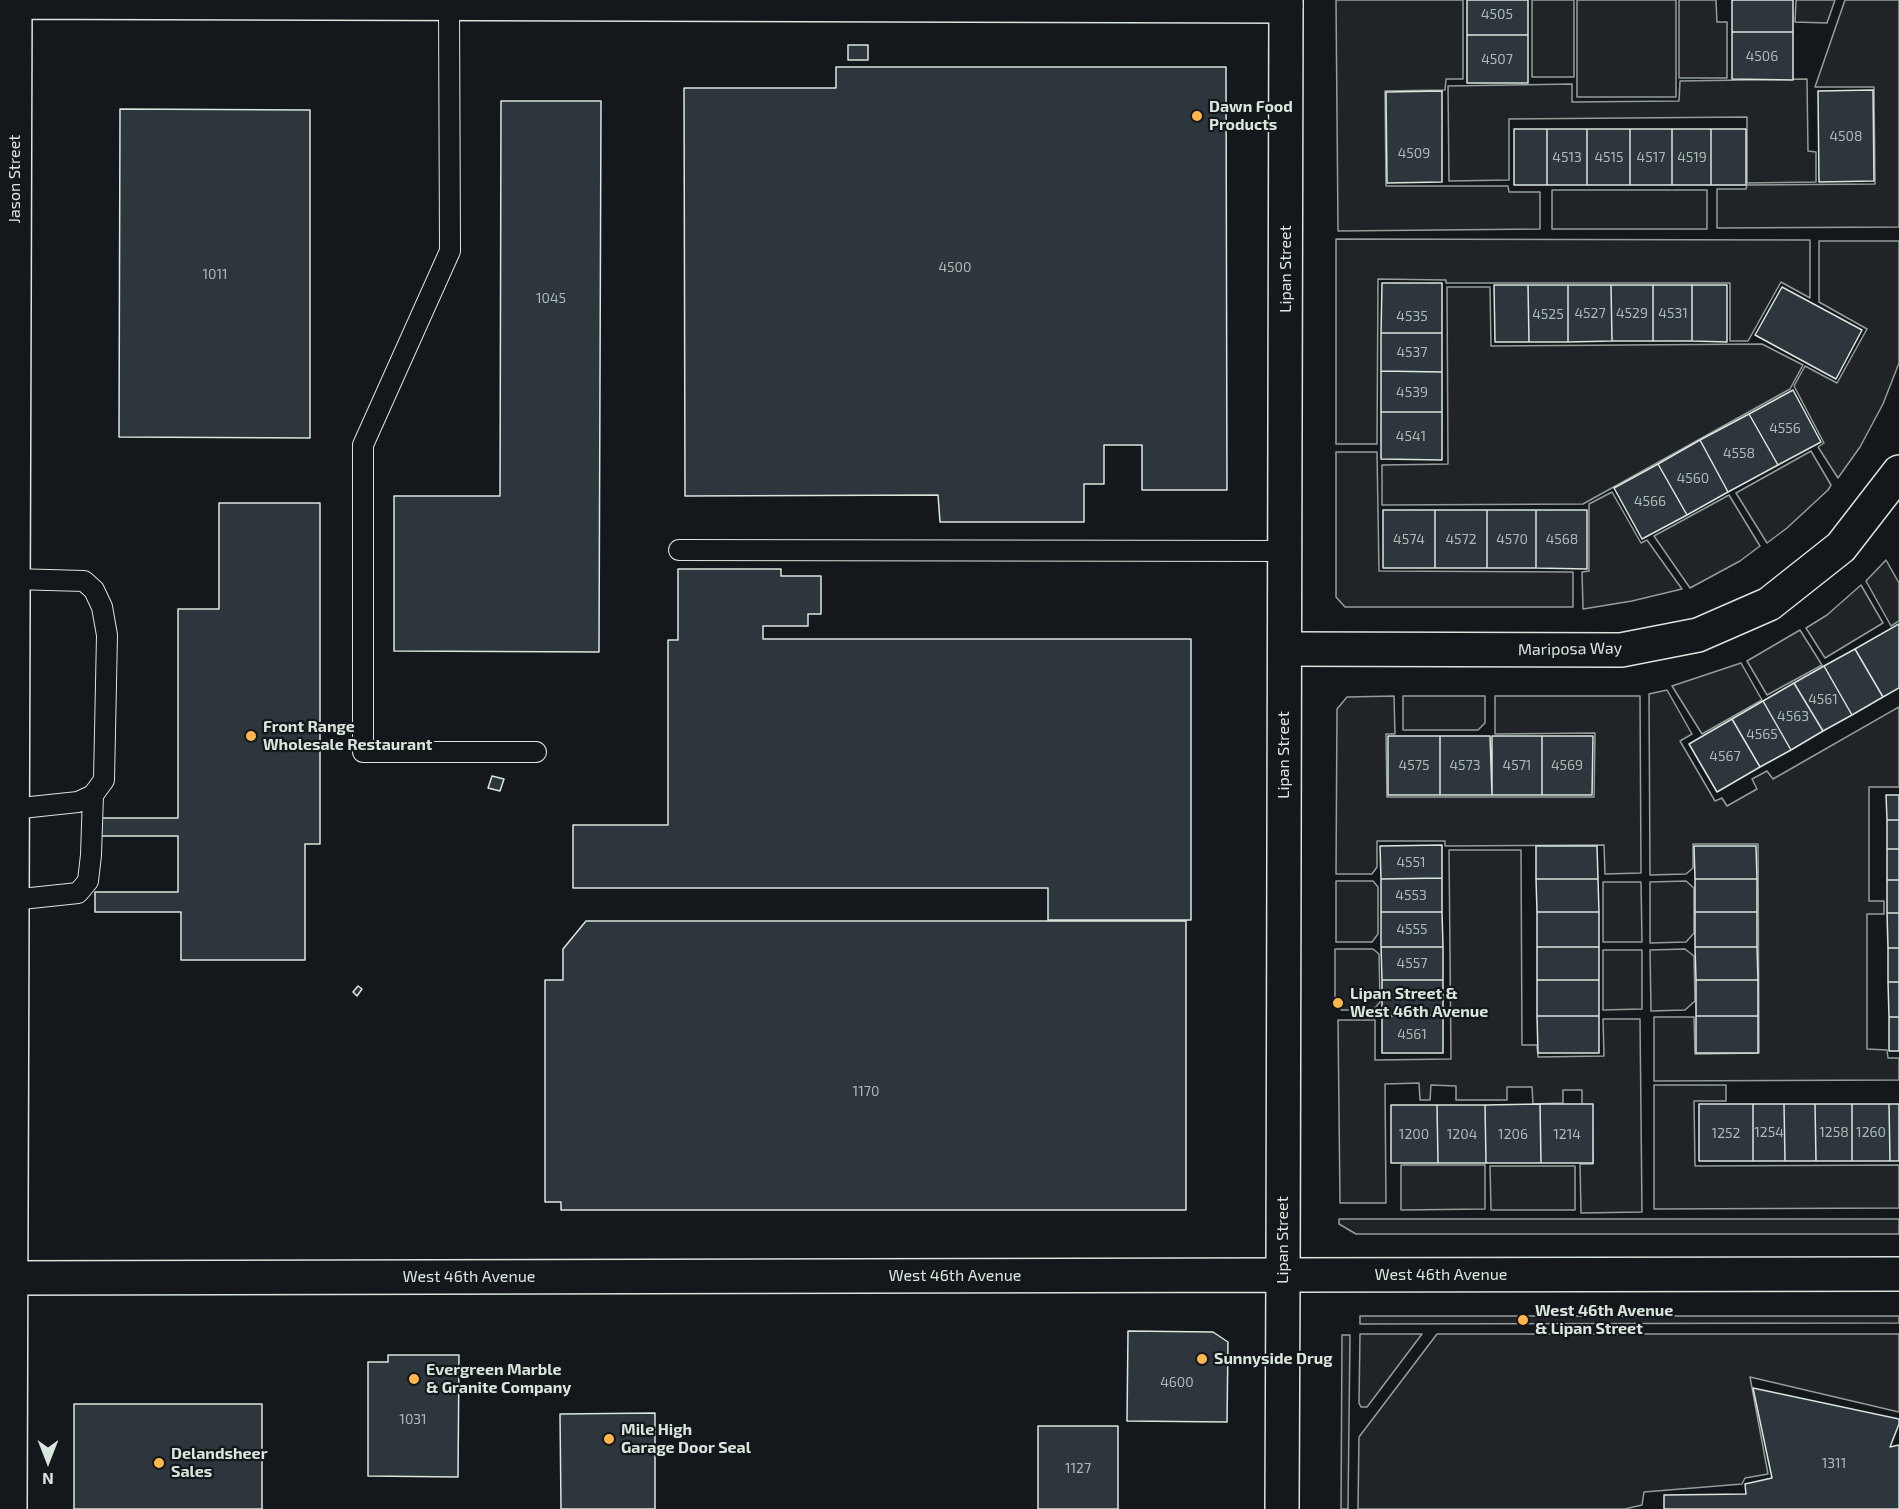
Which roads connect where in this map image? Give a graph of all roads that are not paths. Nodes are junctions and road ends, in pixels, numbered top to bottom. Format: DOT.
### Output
graph roads {
  1 [pos="10,2"];
  2 [pos="1286,3"];
  3 [pos="449,4"];
  4 [pos="1899,472"];
  5 [pos="680,550"];
  6 [pos="1285,551"];
  7 [pos="13,579"];
  8 [pos="1285,649"];
  9 [pos="536,752"];
  10 [pos="93,795"];
  11 [pos="12,809"];
  12 [pos="12,900"];
  13 [pos="1899,1274"];
  14 [pos="1283,1275"];
  15 [pos="11,1278"];
  16 [pos="5,1390"];
  17 [pos="10,1509"];
  18 [pos="1282,1509"];
  1 -- 3 [label="street"];
  1 -- 7 [label="street, Jason Street"];
  2 -- 3 [label="street"];
  2 -- 6 [label="street, Lipan Street"];
  3 -- 9 [label="lane"];
  4 -- 8 [label="street, Mariposa Way"];
  5 -- 6 [label="lane"];
  6 -- 8 [label="street, Lipan Street"];
  7 -- 10 [label="lane"];
  7 -- 11 [label="street, Jason Street"];
  8 -- 14 [label="street, Lipan Street"];
  10 -- 11 [label="lane"];
  10 -- 12 [label="lane"];
  11 -- 12 [label="street, Jason Street"];
  12 -- 15 [label="street, Jason Street"];
  13 -- 14 [label="street, West 46th Avenue"];
  14 -- 15 [label="street, West 46th Avenue"];
  14 -- 18 [label="street, Lipan Street"];
  15 -- 16 [label="street, Jason Street"];
  16 -- 17 [label="street, Jason Street"];
}
